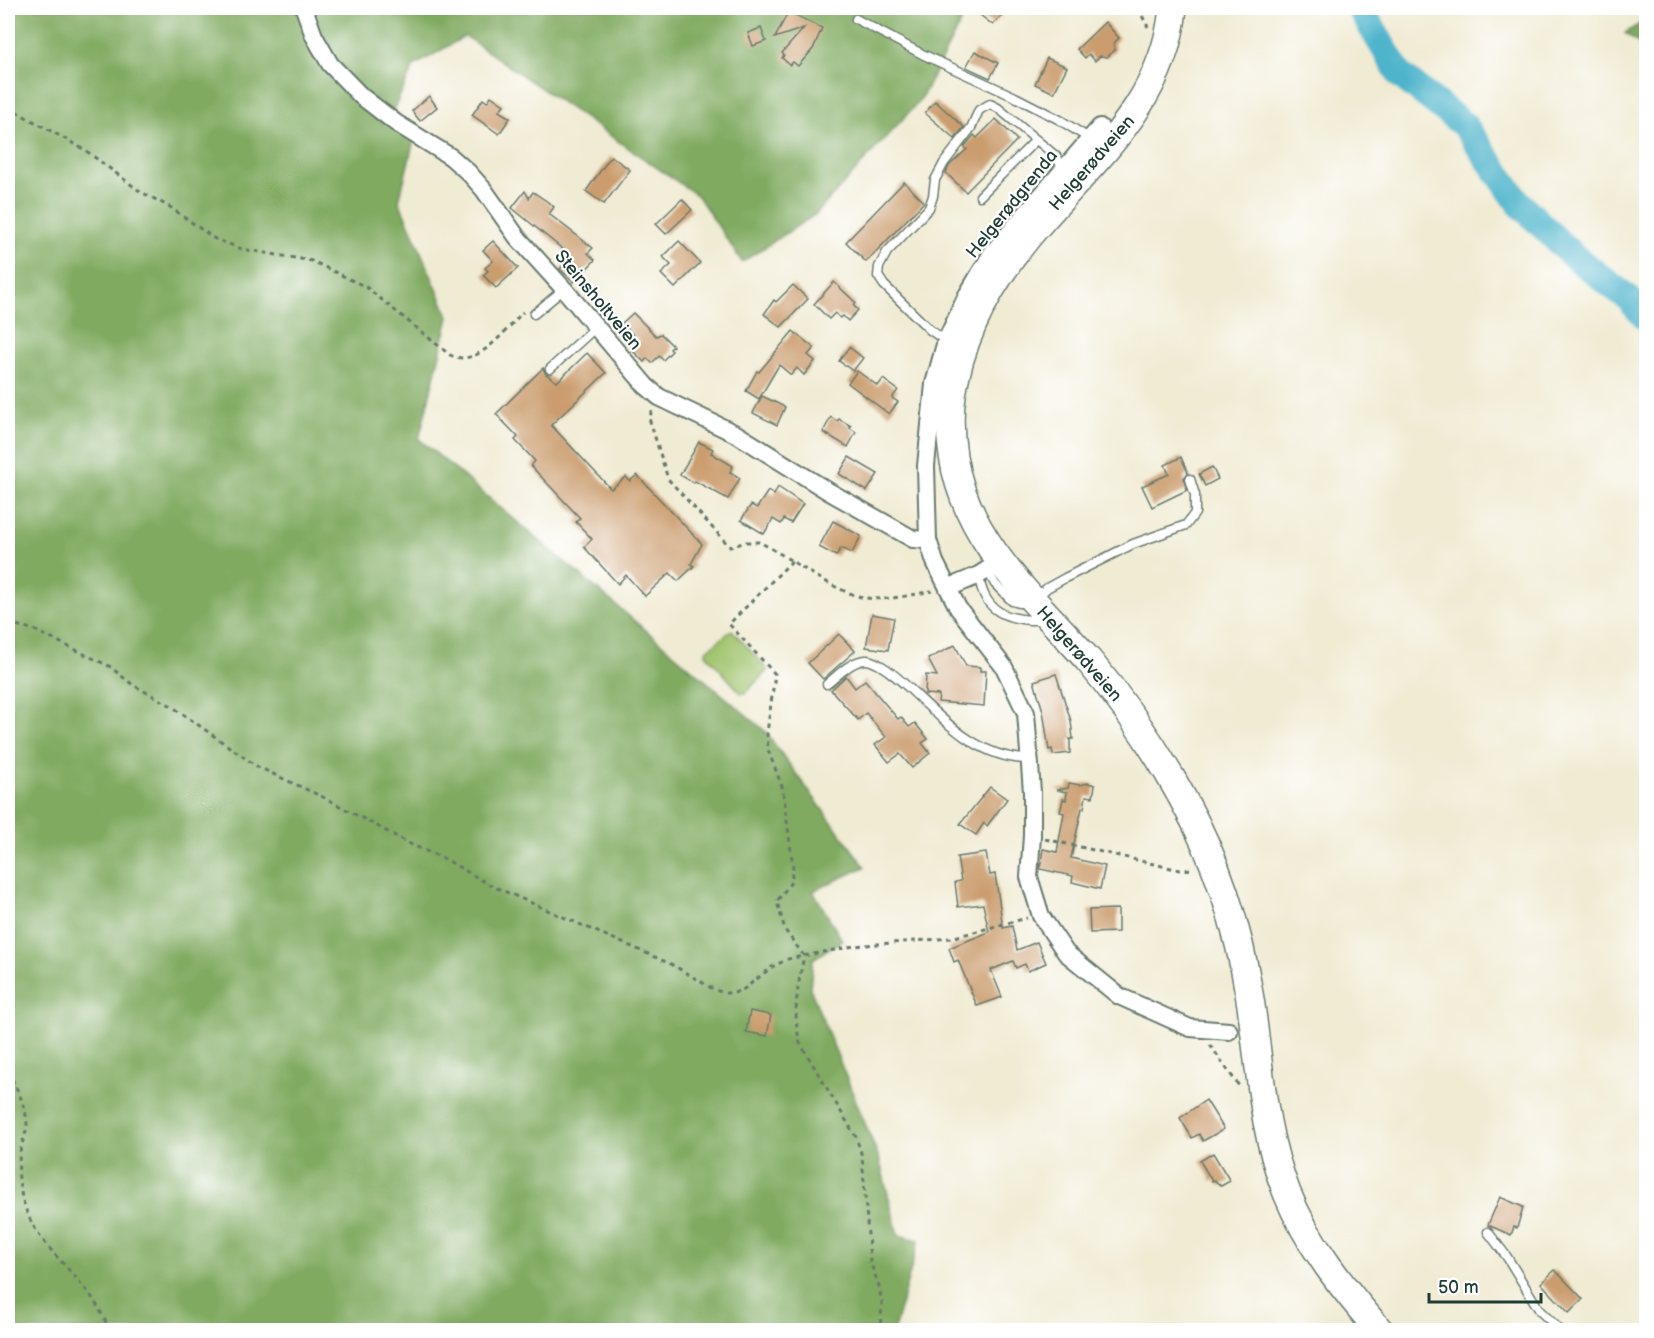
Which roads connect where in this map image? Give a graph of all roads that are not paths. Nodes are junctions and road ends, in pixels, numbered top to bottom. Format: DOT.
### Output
graph roads {
  1 [pos="304,8"];
  2 [pos="1173,8"];
  3 [pos="856,19"];
  4 [pos="1095,133"];
  5 [pos="1036,140"];
  6 [pos="1063,170"];
  7 [pos="980,196"];
  8 [pos="564,289"];
  9 [pos="534,314"];
  10 [pos="596,327"];
  11 [pos="946,341"];
  12 [pos="550,369"];
  13 [pos="1190,479"];
  14 [pos="928,540"];
  15 [pos="989,569"];
  16 [pos="948,588"];
  17 [pos="1042,611"];
  18 [pos="827,684"];
  19 [pos="1030,759"];
  20 [pos="1229,1031"];
  21 [pos="1488,1232"];
  22 [pos="1379,1330"];
  23 [pos="1560,1330"];
  1 -- 8 [label="street, Steinsholtveien"];
  2 -- 15 [label="main road, Helgerødveien"];
  3 -- 4 [label="lane"];
  4 -- 6 [label="street, Helgerødgrenda"];
  5 -- 6 [label="lane"];
  5 -- 7 [label="lane"];
  5 -- 11 [label="lane"];
  6 -- 11 [label="street, Helgerødgrenda"];
  8 -- 9 [label="lane"];
  8 -- 10 [label="street, Steinsholtveien"];
  10 -- 12 [label="lane"];
  10 -- 14 [label="street, Steinsholtveien"];
  11 -- 14 [label="street, Helgerødgrenda"];
  13 -- 17 [label="lane"];
  14 -- 16 [label="street, Helgerødgrenda"];
  15 -- 16 [label="street"];
  15 -- 17 [label="main road, Helgerødveien"];
  16 -- 19 [label="street, Helgerødgrenda"];
  17 -- 22 [label="main road, Helgerødveien"];
  18 -- 19 [label="lane"];
  19 -- 20 [label="street, Helgerødgrenda"];
  21 -- 23 [label="lane"];
}
